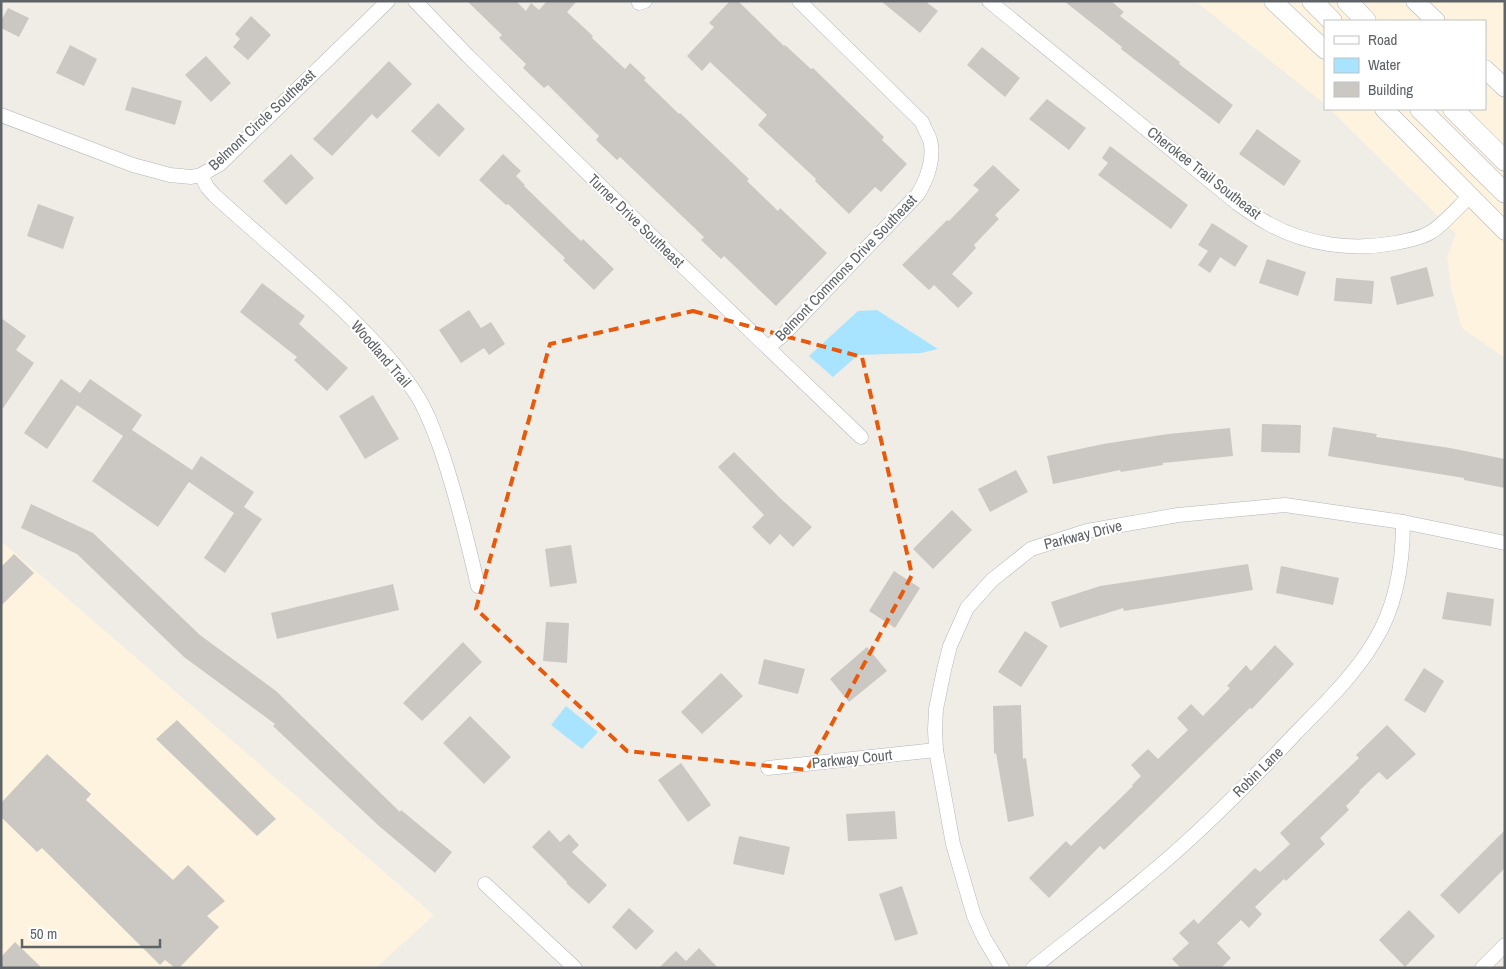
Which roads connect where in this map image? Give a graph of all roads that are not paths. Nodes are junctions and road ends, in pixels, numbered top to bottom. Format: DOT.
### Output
graph roads {
  1 [pos="388,1"];
  2 [pos="415,1"];
  3 [pos="799,1"];
  4 [pos="989,1"];
  5 [pos="1273,1"];
  6 [pos="1312,1"];
  7 [pos="1347,1"];
  8 [pos="1416,1"];
  9 [pos="1331,20"];
  10 [pos="1365,20"];
  11 [pos="1435,20"];
  12 [pos="1324,49"];
  13 [pos="1486,70"];
  14 [pos="1505,88"];
  15 [pos="1385,110"];
  16 [pos="1421,110"];
  17 [pos="1454,110"];
  18 [pos="1,115"];
  19 [pos="1505,161"];
  20 [pos="202,175"];
  21 [pos="1505,194"];
  22 [pos="1471,195"];
  23 [pos="1505,231"];
  24 [pos="768,347"];
  25 [pos="861,437"];
  26 [pos="1403,522"];
  27 [pos="1505,543"];
  28 [pos="478,586"];
  29 [pos="936,750"];
  30 [pos="768,768"];
  31 [pos="485,884"];
  32 [pos="1505,945"];
  33 [pos="574,968"];
  34 [pos="1002,968"];
  35 [pos="1033,968"];
  36 [pos="1482,968"];
  1 -- 20 [label="street, Belmont Circle Southeast"];
  2 -- 24 [label="street, Turner Drive Southeast"];
  3 -- 24 [label="street, Belmont Commons Drive Southeast"];
  4 -- 22 [label="street, Cherokee Trail Southeast"];
  5 -- 12 [label="street"];
  6 -- 9 [label="main road"];
  7 -- 10 [label="main road"];
  8 -- 11 [label="street"];
  13 -- 14 [label="street"];
  15 -- 22 [label="street"];
  16 -- 21 [label="main road"];
  17 -- 19 [label="main road"];
  18 -- 20 [label="street, Belmont Circle Southeast"];
  20 -- 28 [label="street, Woodland Trail"];
  22 -- 23 [label="street"];
  24 -- 25 [label="street, Turner Drive Southeast"];
  26 -- 27 [label="street, Parkway Drive"];
  26 -- 29 [label="street, Parkway Drive"];
  26 -- 35 [label="street, Robin Lane"];
  29 -- 30 [label="street, Parkway Court"];
  29 -- 34 [label="street, Parkway Drive"];
  31 -- 33 [label="street"];
  32 -- 36 [label="street"];
}
